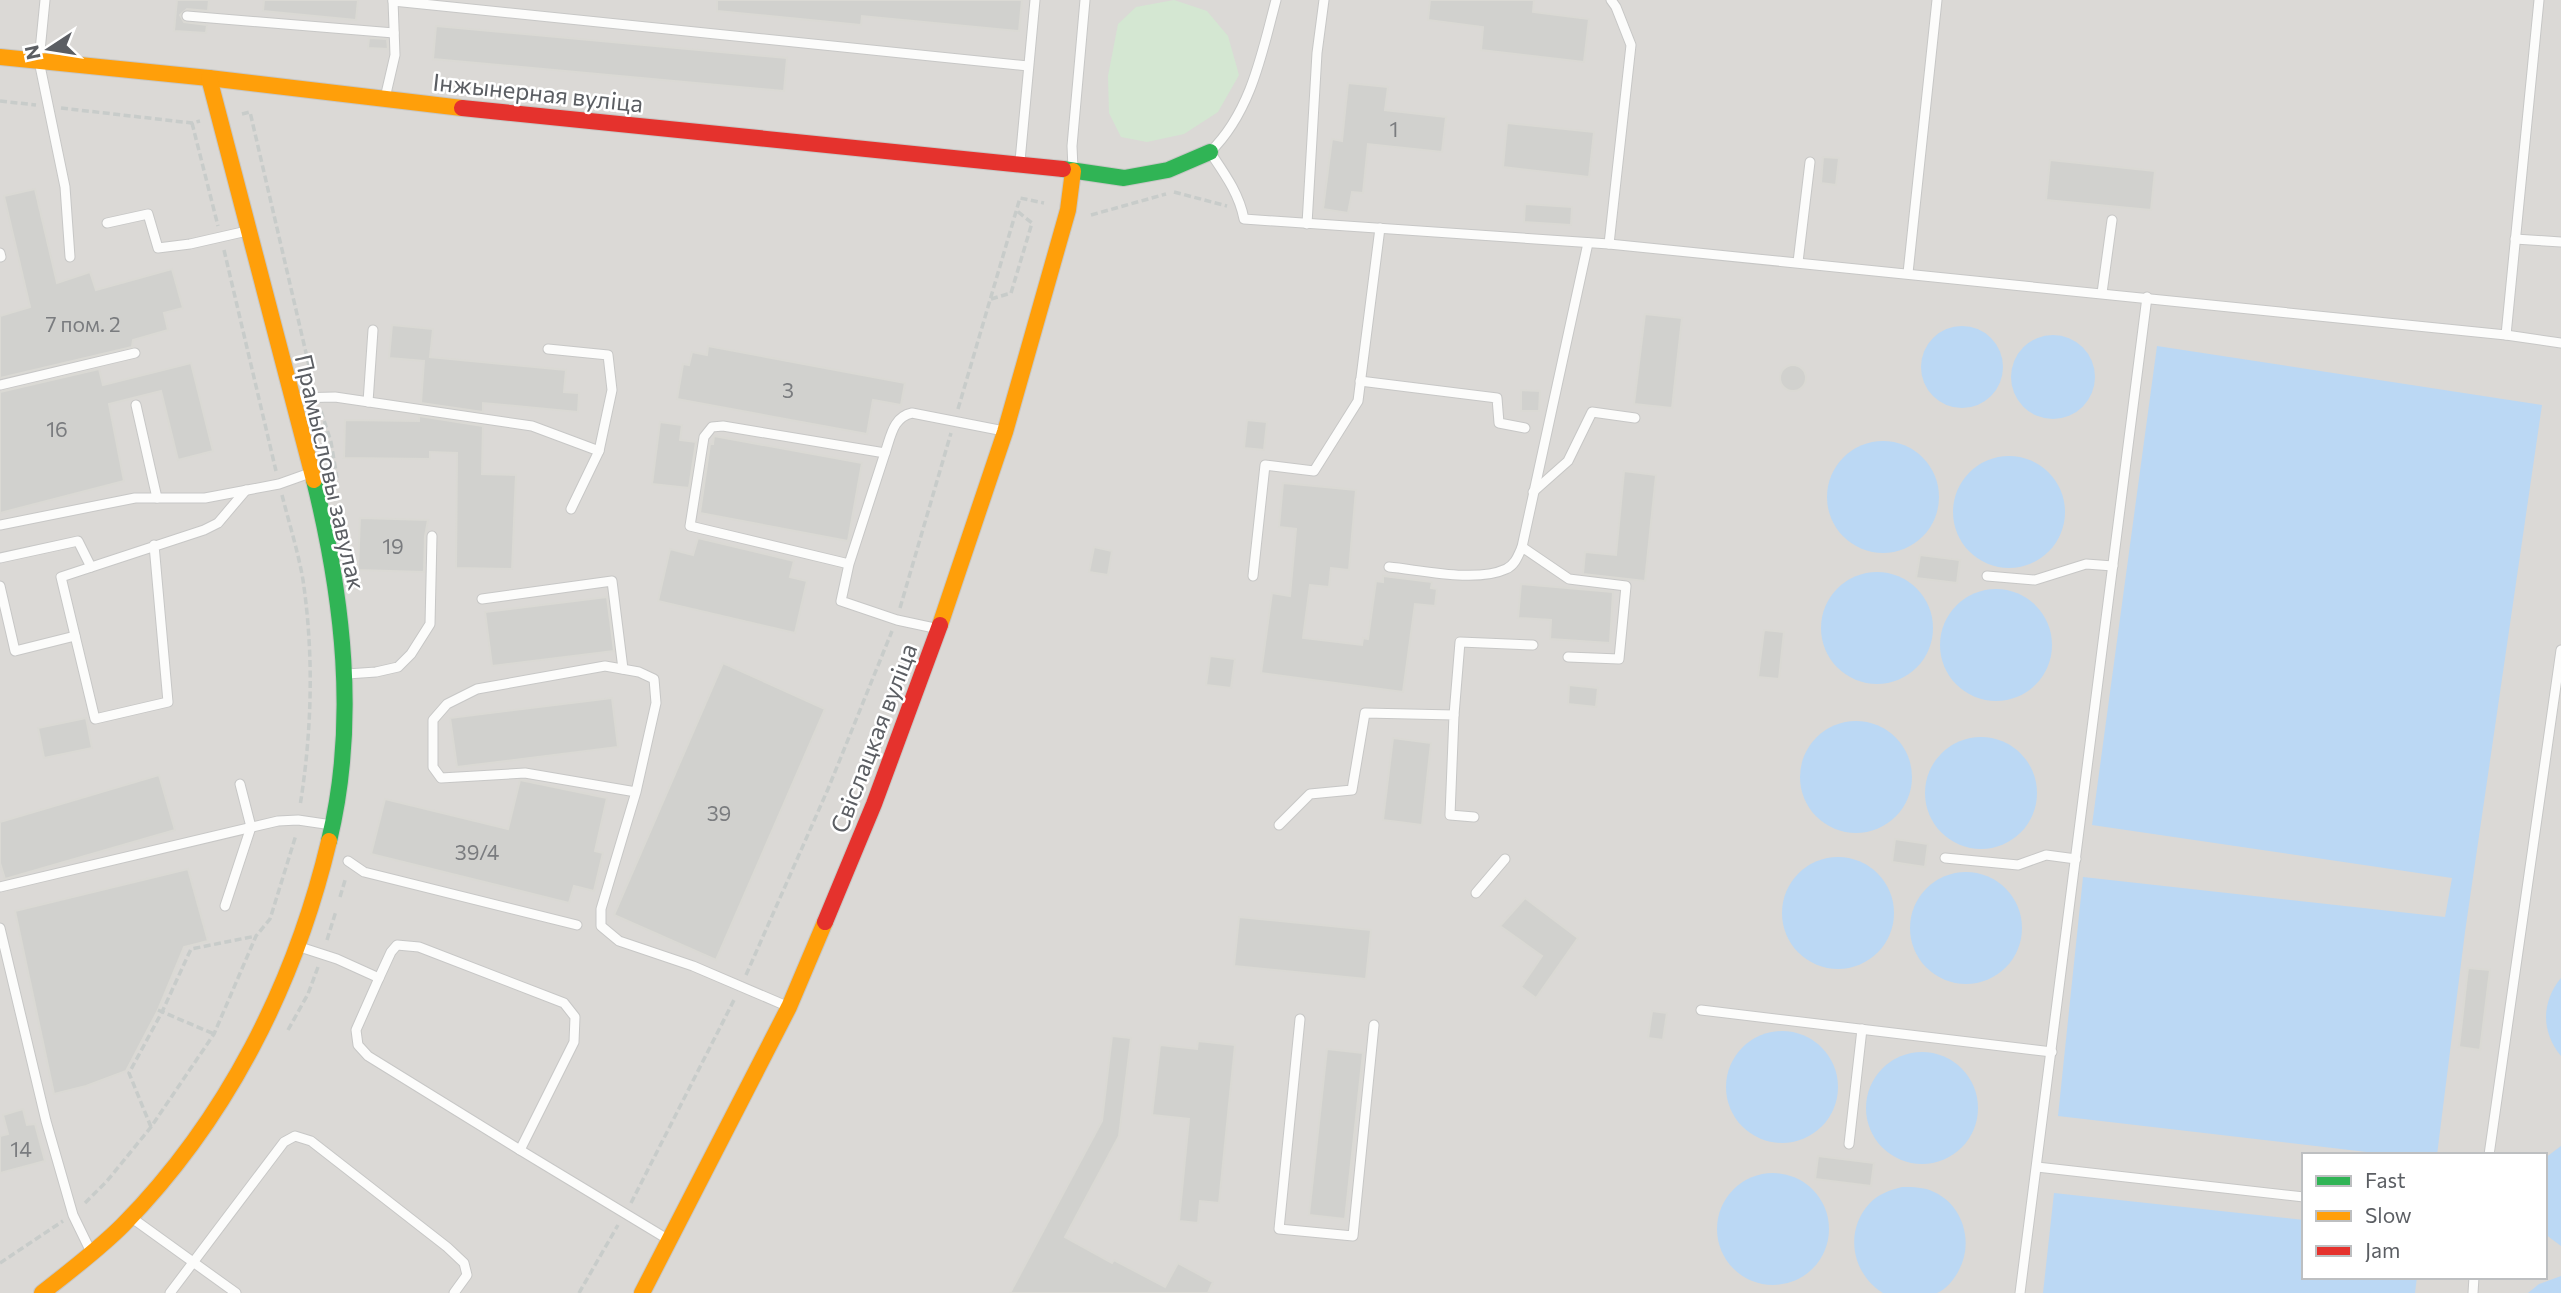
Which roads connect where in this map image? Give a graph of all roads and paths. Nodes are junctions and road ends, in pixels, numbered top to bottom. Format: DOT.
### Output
graph roads {
  1 [pos="45,0"];
  2 [pos="393,0"];
  3 [pos="1035,0"];
  4 [pos="1085,0"];
  5 [pos="1276,0"];
  6 [pos="1324,0"];
  7 [pos="1611,0"];
  8 [pos="1937,0"];
  9 [pos="2539,0"];
  10 [pos="187,16"];
  11 [pos="394,33"];
  12 [pos="0,57"];
  13 [pos="39,61"];
  14 [pos="1028,66"];
  15 [pos="209,78"];
  16 [pos="384,100"];
  17 [pos="0,101"];
  18 [pos="48,106"];
  19 [pos="250,113"];
  20 [pos="1210,152"];
  21 [pos="1810,162"];
  22 [pos="1020,163"];
  23 [pos="1073,171"];
  24 [pos="1044,203"];
  25 [pos="1241,205"];
  26 [pos="1017,211"];
  27 [pos="1091,215"];
  28 [pos="2112,220"];
  29 [pos="107,223"];
  30 [pos="1307,224"];
  31 [pos="1380,228"];
  32 [pos="249,231"];
  33 [pos="221,237"];
  34 [pos="2515,239"];
  35 [pos="2561,242"];
  36 [pos="1588,243"];
  37 [pos="1609,244"];
  38 [pos="70,257"];
  39 [pos="1798,262"];
  40 [pos="1908,273"];
  41 [pos="2102,293"];
  42 [pos="2147,298"];
  43 [pos="990,299"];
  44 [pos="373,330"];
  45 [pos="2506,335"];
  46 [pos="2561,343"];
  47 [pos="548,349"];
  48 [pos="135,353"];
  49 [pos="1360,381"];
  50 [pos="0,385"];
  51 [pos="292,398"];
  52 [pos="317,398"];
  53 [pos="368,402"];
  54 [pos="136,405"];
  55 [pos="1635,418"];
  56 [pos="954,420"];
  57 [pos="1525,428"];
  58 [pos="1005,432"];
  59 [pos="599,451"];
  60 [pos="885,453"];
  61 [pos="312,472"];
  62 [pos="338,480"];
  63 [pos="279,484"];
  64 [pos="246,490"];
  65 [pos="1533,492"];
  66 [pos="157,498"];
  67 [pos="572,509"];
  68 [pos="0,525"];
  69 [pos="432,536"];
  70 [pos="154,545"];
  71 [pos="1522,547"];
  72 [pos="0,558"];
  73 [pos="849,564"];
  74 [pos="2113,566"];
  75 [pos="91,567"];
  76 [pos="1388,567"];
  77 [pos="1252,576"];
  78 [pos="1987,576"];
  79 [pos="0,586"];
  80 [pos="482,599"];
  81 [pos="897,620"];
  82 [pos="939,629"];
  83 [pos="75,635"];
  84 [pos="1533,645"];
  85 [pos="2561,650"];
  86 [pos="1568,657"];
  87 [pos="623,669"];
  88 [pos="345,674"];
  89 [pos="1454,715"];
  90 [pos="240,783"];
  91 [pos="636,792"];
  92 [pos="1474,817"];
  93 [pos="298,820"];
  94 [pos="334,825"];
  95 [pos="1279,825"];
  96 [pos="251,827"];
  97 [pos="1945,858"];
  98 [pos="1504,859"];
  99 [pos="2076,859"];
  100 [pos="348,861"];
  101 [pos="0,887"];
  102 [pos="1476,893"];
  103 [pos="225,906"];
  104 [pos="577,925"];
  105 [pos="0,928"];
  106 [pos="257,936"];
  107 [pos="300,947"];
  108 [pos="323,954"];
  109 [pos="379,978"];
  110 [pos="741,985"];
  111 [pos="789,1007"];
  112 [pos="1701,1010"];
  113 [pos="160,1011"];
  114 [pos="1300,1018"];
  115 [pos="1374,1025"];
  116 [pos="1862,1029"];
  117 [pos="288,1030"];
  118 [pos="214,1034"];
  119 [pos="2052,1052"];
  120 [pos="151,1127"];
  121 [pos="1849,1144"];
  122 [pos="520,1150"];
  123 [pos="2489,1153"];
  124 [pos="2037,1167"];
  125 [pos="2302,1197"];
  126 [pos="73,1215"];
  127 [pos="625,1215"];
  128 [pos="131,1217"];
  129 [pos="670,1241"];
  130 [pos="92,1254"];
  131 [pos="0,1262"];
  132 [pos="194,1262"];
  133 [pos="42,1293"];
  134 [pos="170,1293"];
  135 [pos="236,1293"];
  136 [pos="454,1293"];
  137 [pos="579,1293"];
  138 [pos="642,1293"];
  139 [pos="2020,1293"];
  1 -- 13 [label="lane"];
  2 -- 11 [label="lane"];
  2 -- 14 [label="lane"];
  3 -- 14 [label="lane"];
  4 -- 23 [label="lane"];
  5 -- 20 [label="lane"];
  6 -- 30 [label="lane"];
  7 -- 37 [label="lane"];
  8 -- 40 [label="lane"];
  9 -- 34 [label="lane"];
  10 -- 11 [label="lane"];
  11 -- 16 [label="lane"];
  12 -- 13 [label="street, Інжынерная вуліца"];
  13 -- 15 [label="street, Інжынерная вуліца"];
  13 -- 18 [label="lane"];
  14 -- 22 [label="lane"];
  15 -- 16 [label="street, Інжынерная вуліца"];
  15 -- 32 [label="street, Прамысловы завулак"];
  16 -- 22 [label="street, Інжынерная вуліца"];
  17 -- 18 [label="path"];
  18 -- 33 [label="path"];
  18 -- 38 [label="lane"];
  19 -- 52 [label="path"];
  20 -- 23 [label="street, Інжынерная вуліца"];
  20 -- 25 [label="lane"];
  21 -- 39 [label="lane"];
  22 -- 23 [label="street, Інжынерная вуліца"];
  23 -- 58 [label="street, Свіслацкая вуліца"];
  24 -- 26 [label="path"];
  25 -- 27 [label="path"];
  25 -- 30 [label="lane"];
  26 -- 43 [label="path"];
  26 -- 43 [label="path"];
  28 -- 41 [label="lane"];
  29 -- 33 [label="lane"];
  30 -- 31 [label="lane"];
  31 -- 36 [label="lane"];
  31 -- 49 [label="lane"];
  32 -- 33 [label="lane"];
  32 -- 51 [label="street, Прамысловы завулак"];
  33 -- 63 [label="path"];
  34 -- 35 [label="lane"];
  34 -- 45 [label="lane"];
  36 -- 37 [label="lane"];
  36 -- 65 [label="lane"];
  37 -- 39 [label="lane"];
  39 -- 40 [label="lane"];
  40 -- 41 [label="lane"];
  41 -- 42 [label="lane"];
  42 -- 45 [label="lane"];
  42 -- 74 [label="lane"];
  43 -- 56 [label="path"];
  44 -- 53 [label="lane"];
  45 -- 46 [label="lane"];
  47 -- 59 [label="lane"];
  48 -- 50 [label="lane"];
  49 -- 57 [label="lane"];
  49 -- 77 [label="lane"];
  51 -- 52 [label="lane"];
  51 -- 61 [label="street, Прамысловы завулак"];
  52 -- 53 [label="lane"];
  52 -- 62 [label="path"];
  53 -- 59 [label="lane"];
  54 -- 66 [label="lane"];
  55 -- 65 [label="lane"];
  56 -- 58 [label="lane"];
  56 -- 60 [label="lane"];
  56 -- 81 [label="path"];
  58 -- 82 [label="street, Свіслацкая вуліца"];
  59 -- 67 [label="lane"];
  60 -- 73 [label="lane"];
  60 -- 73 [label="lane"];
  61 -- 63 [label="lane"];
  61 -- 88 [label="street, Прамысловы завулак"];
  63 -- 64 [label="lane"];
  63 -- 93 [label="path"];
  64 -- 66 [label="lane"];
  64 -- 70 [label="lane"];
  65 -- 71 [label="lane"];
  66 -- 68 [label="lane"];
  69 -- 88 [label="lane"];
  70 -- 75 [label="lane"];
  70 -- 83 [label="lane"];
  71 -- 76 [label="lane"];
  71 -- 86 [label="lane"];
  72 -- 75 [label="lane"];
  73 -- 81 [label="lane"];
  74 -- 78 [label="lane"];
  74 -- 99 [label="lane"];
  75 -- 83 [label="lane"];
  79 -- 83 [label="lane"];
  80 -- 87 [label="lane"];
  81 -- 82 [label="lane"];
  81 -- 110 [label="path"];
  82 -- 111 [label="street, Свіслацкая вуліца"];
  84 -- 89 [label="lane"];
  85 -- 123 [label="lane"];
  87 -- 91 [label="lane"];
  87 -- 91 [label="lane"];
  88 -- 94 [label="street, Прамысловы завулак"];
  89 -- 92 [label="lane"];
  89 -- 95 [label="lane"];
  90 -- 96 [label="lane"];
  91 -- 110 [label="lane"];
  93 -- 94 [label="lane"];
  93 -- 96 [label="lane"];
  93 -- 106 [label="path"];
  94 -- 107 [label="street, Прамысловы завулак"];
  96 -- 101 [label="lane"];
  96 -- 103 [label="lane"];
  97 -- 99 [label="lane"];
  98 -- 102 [label="lane"];
  99 -- 119 [label="lane"];
  100 -- 104 [label="lane"];
  100 -- 108 [label="path"];
  105 -- 126 [label="lane"];
  106 -- 113 [label="path"];
  106 -- 118 [label="path"];
  107 -- 108 [label="lane"];
  107 -- 128 [label="street, Прамысловы завулак"];
  108 -- 109 [label="lane"];
  108 -- 117 [label="path"];
  109 -- 122 [label="lane"];
  109 -- 122 [label="lane"];
  110 -- 111 [label="lane"];
  110 -- 127 [label="path"];
  111 -- 129 [label="street, Свіслацкая вуліца"];
  112 -- 116 [label="lane"];
  113 -- 118 [label="path"];
  113 -- 120 [label="path"];
  114 -- 115 [label="lane"];
  116 -- 119 [label="lane"];
  116 -- 121 [label="lane"];
  118 -- 120 [label="path"];
  119 -- 124 [label="lane"];
  120 -- 126 [label="path"];
  122 -- 127 [label="lane"];
  124 -- 125 [label="lane"];
  124 -- 139 [label="lane"];
  126 -- 130 [label="lane"];
  126 -- 131 [label="path"];
  127 -- 129 [label="lane"];
  127 -- 137 [label="path"];
  128 -- 130 [label="street, Прамысловы завулак"];
  128 -- 132 [label="lane"];
  129 -- 138 [label="street, Свіслацкая вуліца"];
  130 -- 133 [label="street, Прамысловы завулак"];
  132 -- 134 [label="lane"];
  132 -- 135 [label="lane"];
  132 -- 136 [label="lane"];
}
